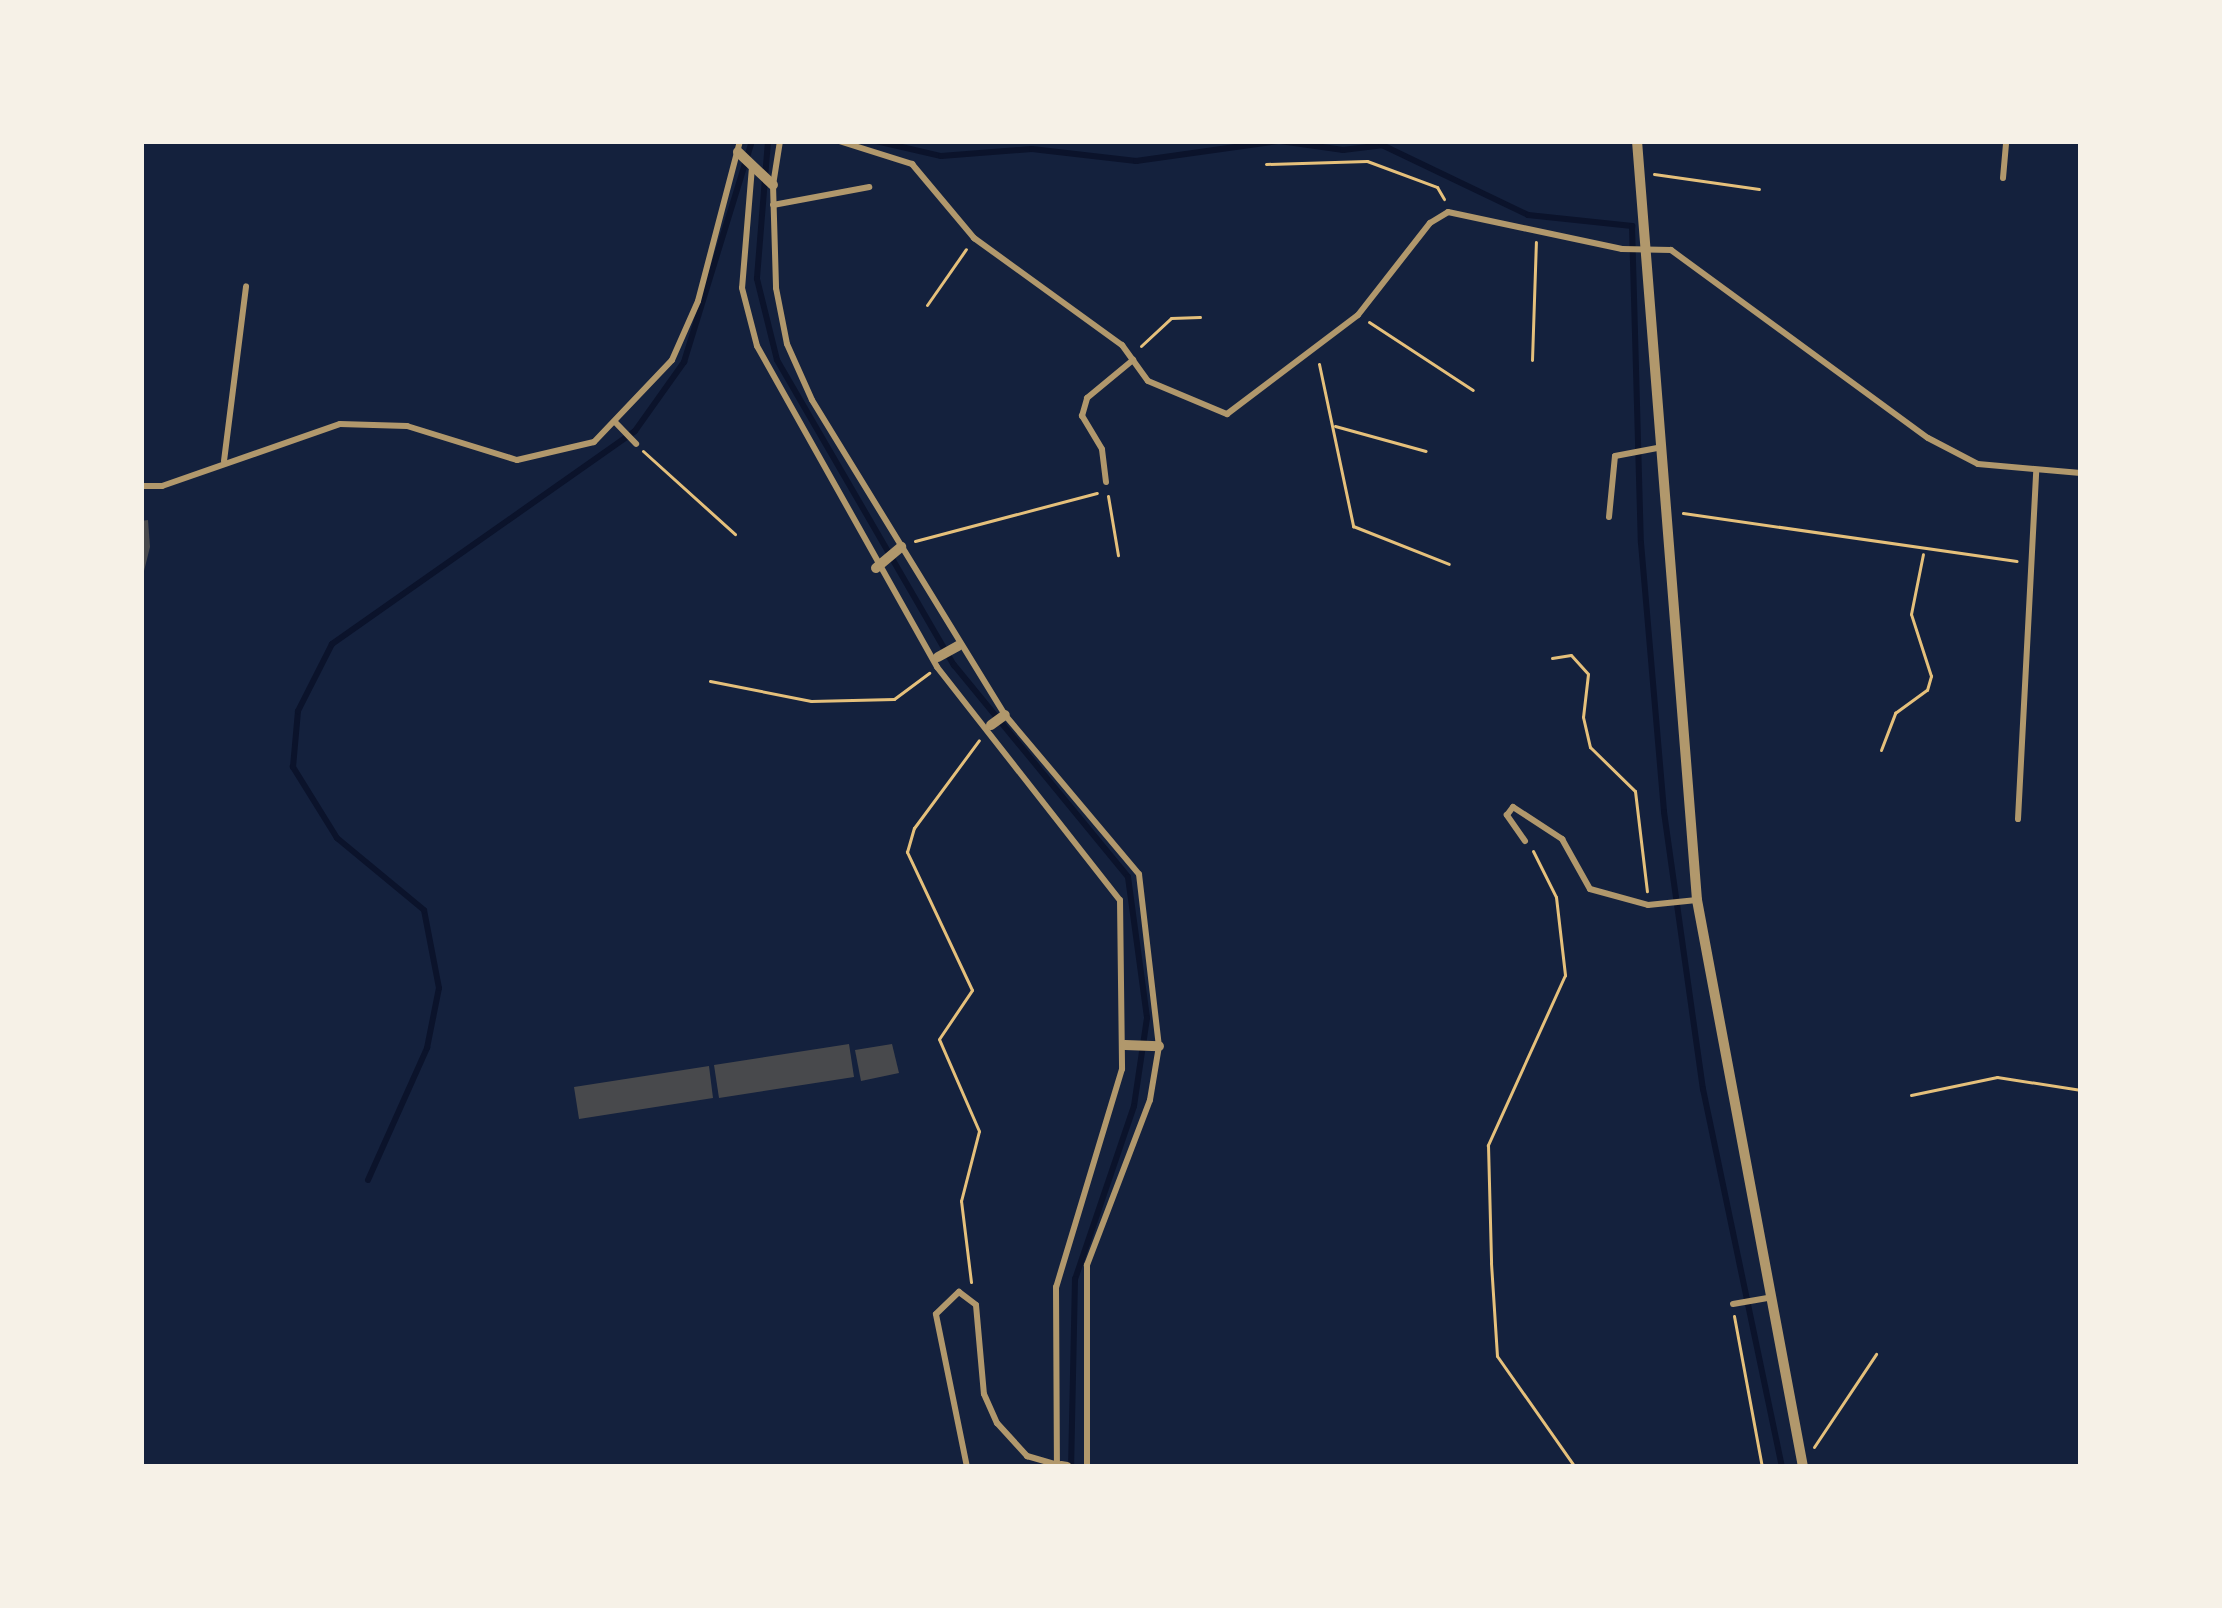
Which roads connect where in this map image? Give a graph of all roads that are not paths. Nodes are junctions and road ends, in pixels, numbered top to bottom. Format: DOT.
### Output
graph roads {
  1 [pos="780,141"];
  2 [pos="839,141"];
  3 [pos="1637,141"];
  4 [pos="2006,141"];
  5 [pos="738,146"];
  6 [pos="752,167"];
  7 [pos="2003,178"];
  8 [pos="773,184"];
  9 [pos="869,187"];
  10 [pos="772,205"];
  11 [pos="1649,249"];
  12 [pos="246,286"];
  13 [pos="1133,360"];
  14 [pos="616,423"];
  15 [pos="636,444"];
  16 [pos="1657,448"];
  17 [pos="224,461"];
  18 [pos="2036,469"];
  19 [pos="2081,473"];
  20 [pos="1106,482"];
  21 [pos="141,486"];
  22 [pos="1609,517"];
  23 [pos="896,551"];
  24 [pos="876,567"];
  25 [pos="954,648"];
  26 [pos="937,662"];
  27 [pos="1004,716"];
  28 [pos="988,727"];
  29 [pos="2018,820"];
  30 [pos="1526,841"];
  31 [pos="1696,900"];
  32 [pos="1125,1045"];
  33 [pos="1151,1046"];
  34 [pos="1767,1298"];
  35 [pos="1733,1304"];
  36 [pos="1802,1463"];
  37 [pos="1061,1466"];
  38 [pos="967,1467"];
  39 [pos="1087,1467"];
  1 -- 8 [label="lane"];
  2 -- 13 [label="lane"];
  3 -- 11 [label="street"];
  4 -- 7 [label="lane"];
  5 -- 6 [label="street"];
  5 -- 14 [label="lane"];
  6 -- 8 [label="street"];
  6 -- 24 [label="lane"];
  8 -- 10 [label="lane"];
  9 -- 10 [label="lane"];
  10 -- 23 [label="lane"];
  11 -- 13 [label="lane"];
  11 -- 16 [label="street"];
  11 -- 18 [label="lane"];
  12 -- 17 [label="lane"];
  13 -- 20 [label="lane"];
  14 -- 15 [label="lane"];
  14 -- 17 [label="lane"];
  16 -- 22 [label="lane"];
  16 -- 31 [label="street"];
  17 -- 21 [label="lane"];
  18 -- 19 [label="lane"];
  18 -- 29 [label="lane"];
  23 -- 24 [label="street"];
  23 -- 25 [label="lane"];
  24 -- 26 [label="lane"];
  25 -- 26 [label="street"];
  25 -- 27 [label="lane"];
  26 -- 28 [label="lane"];
  27 -- 28 [label="street"];
  27 -- 33 [label="lane"];
  28 -- 32 [label="lane"];
  30 -- 31 [label="lane"];
  31 -- 34 [label="street"];
  32 -- 33 [label="street"];
  32 -- 37 [label="lane"];
  33 -- 39 [label="lane"];
  34 -- 35 [label="lane"];
  34 -- 36 [label="street"];
  37 -- 38 [label="lane"];
}
